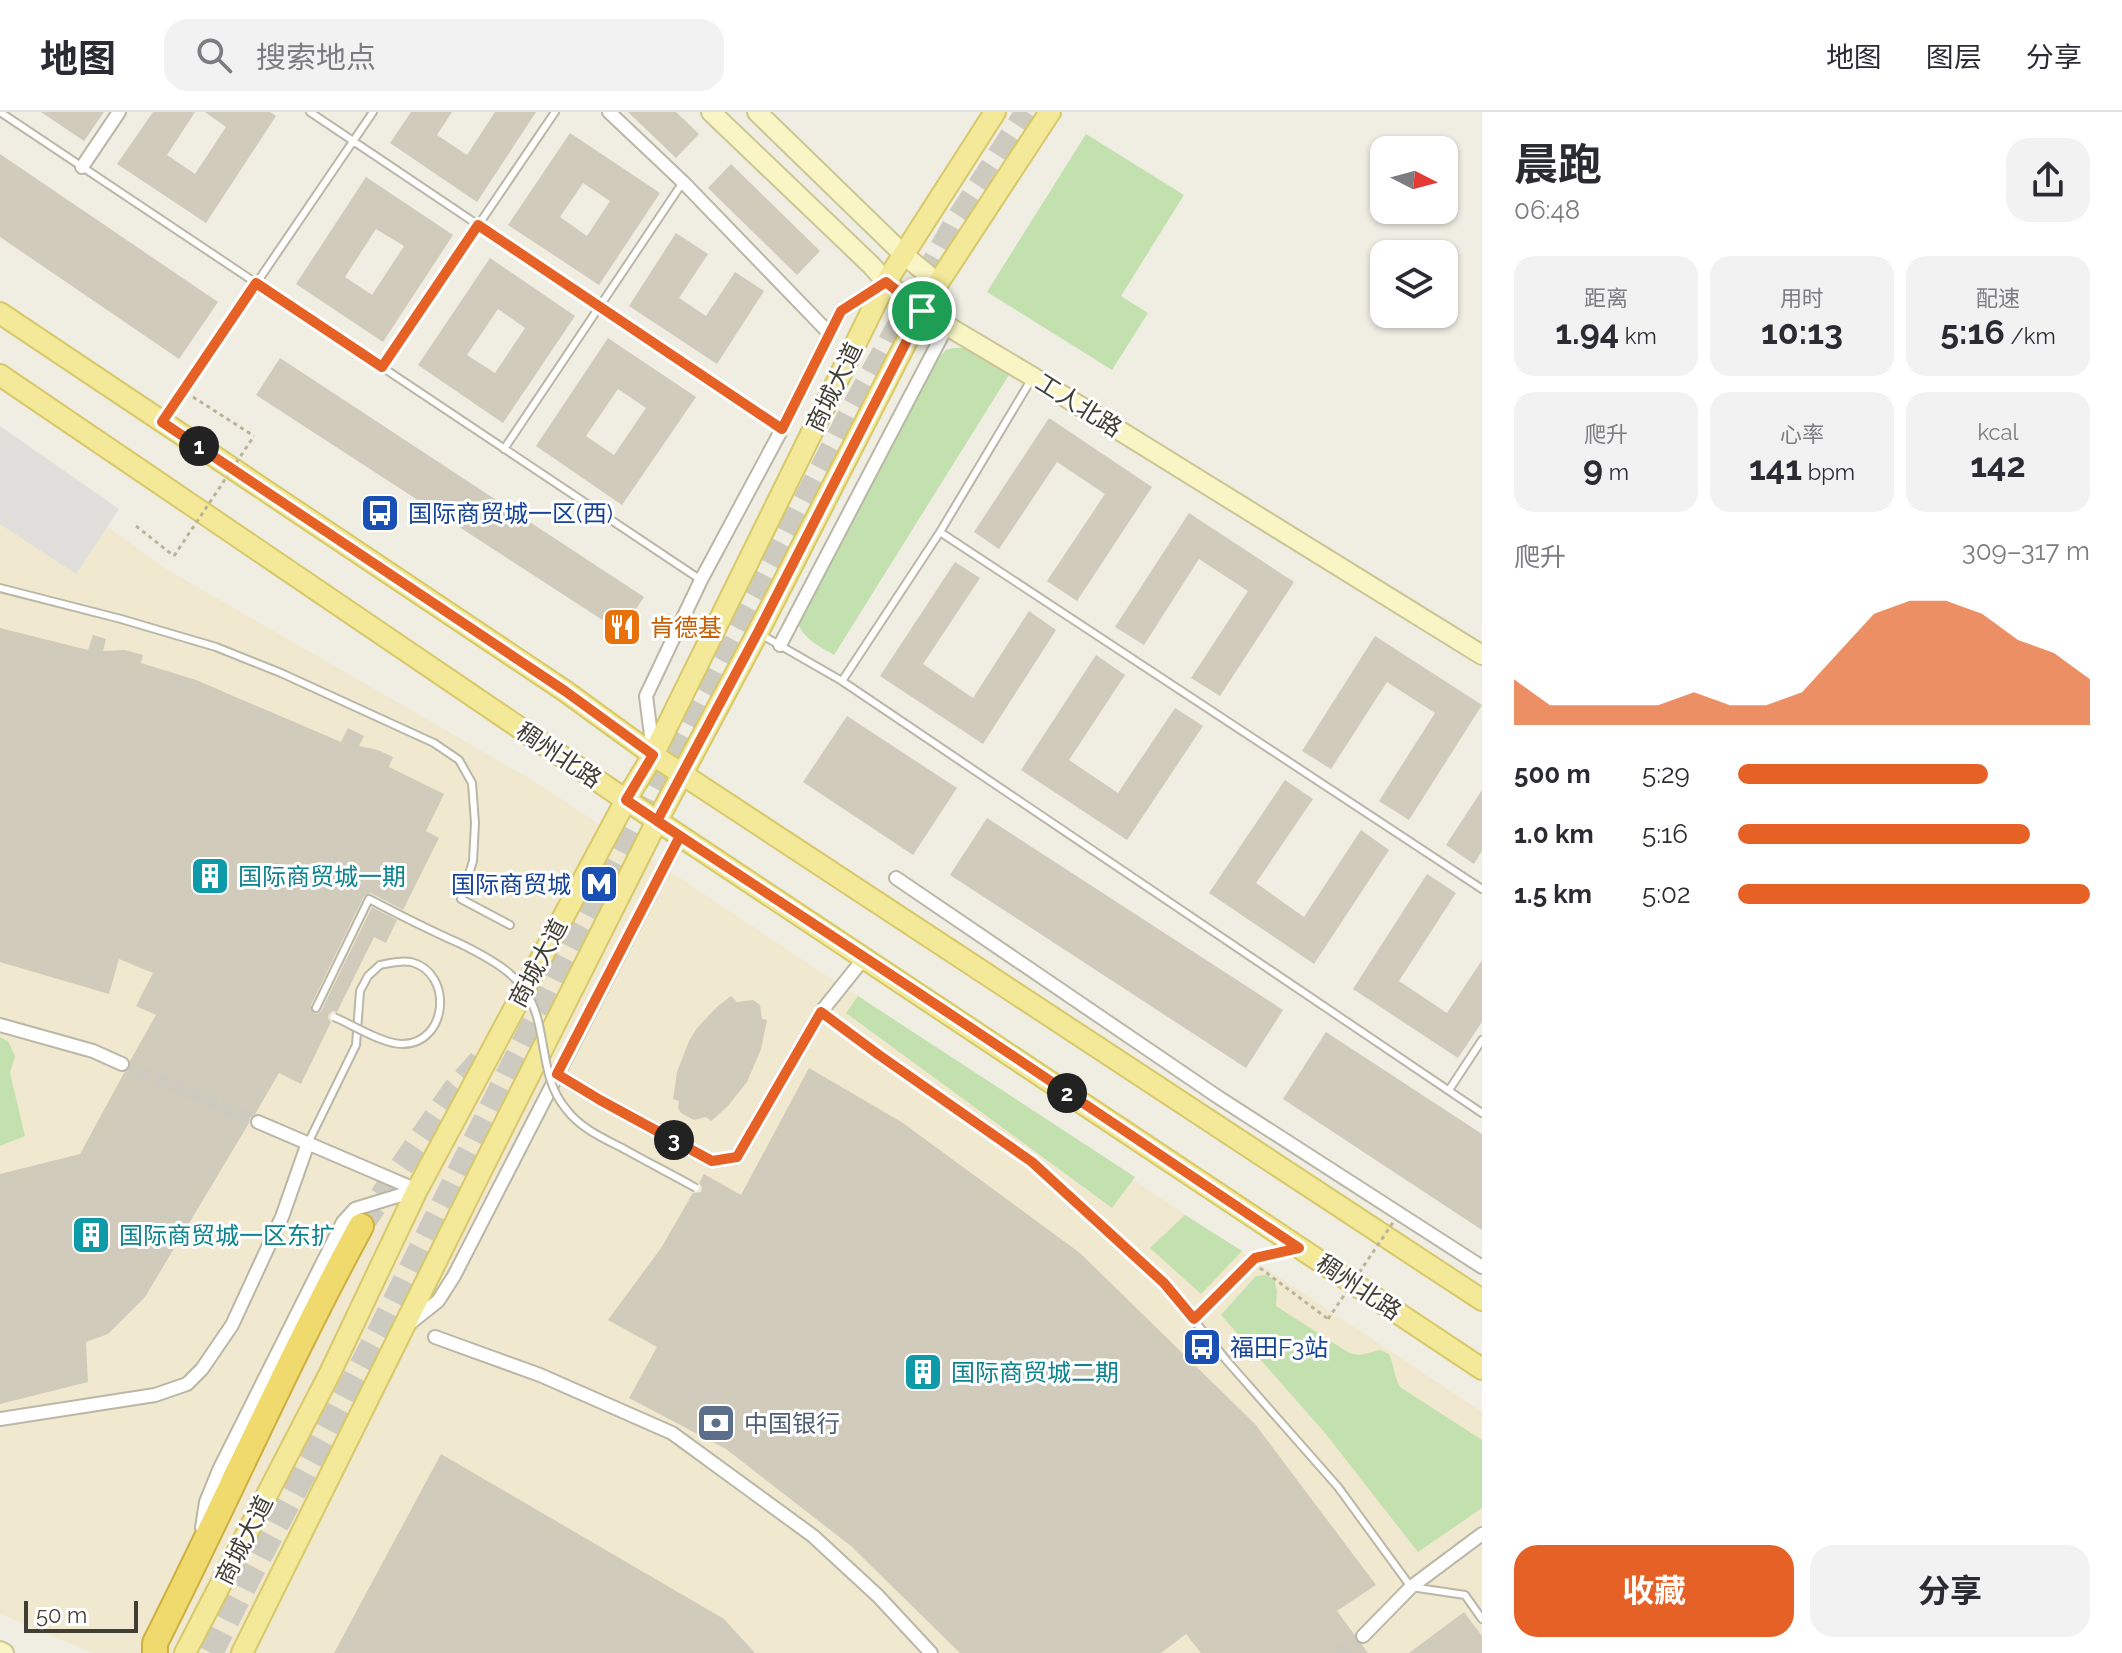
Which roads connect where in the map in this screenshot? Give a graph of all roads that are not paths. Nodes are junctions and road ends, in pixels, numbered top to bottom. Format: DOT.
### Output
graph roads {
  1 [pos="0,112"];
  2 [pos="119,112"];
  3 [pos="310,112"];
  4 [pos="373,112"];
  5 [pos="555,112"];
  6 [pos="609,112"];
  7 [pos="711,112"];
  8 [pos="757,112"];
  9 [pos="995,112"];
  10 [pos="1050,112"];
  11 [pos="353,141"];
  12 [pos="82,167"];
  13 [pos="683,182"];
  14 [pos="478,225"];
  15 [pos="903,254"];
  16 [pos="886,282"];
  17 [pos="256,283"];
  18 [pos="938,283"];
  19 [pos="600,306"];
  20 [pos="922,311"];
  21 [pos="0,313"];
  22 [pos="947,326"];
  23 [pos="829,333"];
  24 [pos="382,367"];
  25 [pos="0,375"];
  26 [pos="1033,377"];
  27 [pos="162,422"];
  28 [pos="782,429"];
  29 [pos="504,449"];
  30 [pos="940,532"];
  31 [pos="701,580"];
  32 [pos="0,588"];
  33 [pos="758,632"];
  34 [pos="780,645"];
  35 [pos="1482,655"];
  36 [pos="842,681"];
  37 [pos="653,755"];
  38 [pos="684,775"];
  39 [pos="626,800"];
  40 [pos="657,821"];
  41 [pos="680,836"];
  42 [pos="896,878"];
  43 [pos="1482,889"];
  44 [pos="510,925"];
  45 [pos="865,957"];
  46 [pos="316,1008"];
  47 [pos="821,1012"];
  48 [pos="334,1017"];
  49 [pos="0,1025"];
  50 [pos="1482,1040"];
  51 [pos="122,1064"];
  52 [pos="557,1074"];
  53 [pos="1449,1090"];
  54 [pos="1482,1113"];
  55 [pos="258,1122"];
  56 [pos="308,1143"];
  57 [pos="696,1188"];
  58 [pos="417,1190"];
  59 [pos="361,1226"];
  60 [pos="1299,1248"];
  61 [pos="1482,1267"];
  62 [pos="1482,1300"];
  63 [pos="1194,1319"];
  64 [pos="403,1329"];
  65 [pos="435,1337"];
  66 [pos="1482,1369"];
  67 [pos="0,1419"];
  68 [pos="1482,1534"];
  69 [pos="198,1558"];
  70 [pos="1411,1587"];
  71 [pos="1482,1619"];
  72 [pos="1363,1636"];
  73 [pos="155,1653"];
  74 [pos="185,1653"];
  75 [pos="242,1653"];
  76 [pos="931,1653"];
  1 -- 12 [label="lane"];
  2 -- 12 [label="street"];
  3 -- 11 [label="lane"];
  4 -- 11 [label="lane"];
  5 -- 14 [label="lane"];
  6 -- 13 [label="street"];
  7 -- 16 [label="street, 工人北路"];
  8 -- 15 [label="street"];
  9 -- 15 [label="main road, 商城大道"];
  10 -- 18 [label="main road, 商城大道"];
  11 -- 14 [label="lane"];
  11 -- 17 [label="lane"];
  12 -- 17 [label="lane"];
  13 -- 19 [label="lane"];
  13 -- 23 [label="street"];
  14 -- 19 [label="lane"];
  14 -- 24 [label="lane"];
  15 -- 16 [label="main road, 商城大道"];
  15 -- 18 [label="street"];
  16 -- 20 [label="street, 工人北路"];
  16 -- 23 [label="street"];
  16 -- 37 [label="main road, 商城大道"];
  17 -- 24 [label="lane"];
  17 -- 27 [label="lane"];
  18 -- 20 [label="main road, 商城大道"];
  19 -- 28 [label="lane"];
  19 -- 29 [label="lane"];
  20 -- 22 [label="street, 工人北路"];
  20 -- 33 [label="main road, 商城大道"];
  21 -- 27 [label="main road"];
  22 -- 26 [label="street, 工人北路"];
  22 -- 34 [label="street"];
  23 -- 28 [label="street"];
  24 -- 29 [label="lane"];
  25 -- 39 [label="main road, 稠州北路"];
  26 -- 30 [label="lane"];
  26 -- 35 [label="street, 工人北路"];
  27 -- 37 [label="main road"];
  28 -- 31 [label="street"];
  29 -- 31 [label="lane"];
  30 -- 36 [label="lane"];
  30 -- 43 [label="lane"];
  31 -- 37 [label="street"];
  32 -- 44 [label="lane"];
  33 -- 34 [label="lane"];
  33 -- 38 [label="main road, 商城大道"];
  34 -- 36 [label="lane"];
  36 -- 53 [label="lane"];
  37 -- 38 [label="main road"];
  37 -- 39 [label="main road, 商城大道"];
  38 -- 40 [label="main road, 商城大道"];
  38 -- 62 [label="main road"];
  39 -- 40 [label="main road, 稠州北路"];
  39 -- 58 [label="main road, 商城大道"];
  40 -- 41 [label="main road, 稠州北路"];
  40 -- 64 [label="main road, 商城大道"];
  41 -- 45 [label="main road, 稠州北路"];
  41 -- 52 [label="street"];
  42 -- 61 [label="street"];
  45 -- 47 [label="street"];
  45 -- 60 [label="main road, 稠州北路"];
  46 -- 57 [label="lane, bridge"];
  47 -- 52 [label="street"];
  47 -- 63 [label="lane"];
  48 -- 56 [label="lane, bridge"];
  49 -- 51 [label="street"];
  50 -- 53 [label="lane"];
  52 -- 64 [label="street"];
  53 -- 54 [label="lane"];
  55 -- 56 [label="street"];
  56 -- 58 [label="street"];
  56 -- 67 [label="street"];
  58 -- 69 [label="street"];
  58 -- 74 [label="main road, 商城大道"];
  59 -- 69 [label="highway"];
  60 -- 63 [label="lane"];
  60 -- 66 [label="main road, 稠州北路"];
  63 -- 70 [label="lane"];
  64 -- 75 [label="main road, 商城大道"];
  65 -- 76 [label="street"];
  68 -- 70 [label="street"];
  69 -- 73 [label="highway"];
  70 -- 71 [label="lane"];
  70 -- 72 [label="street"];
}
